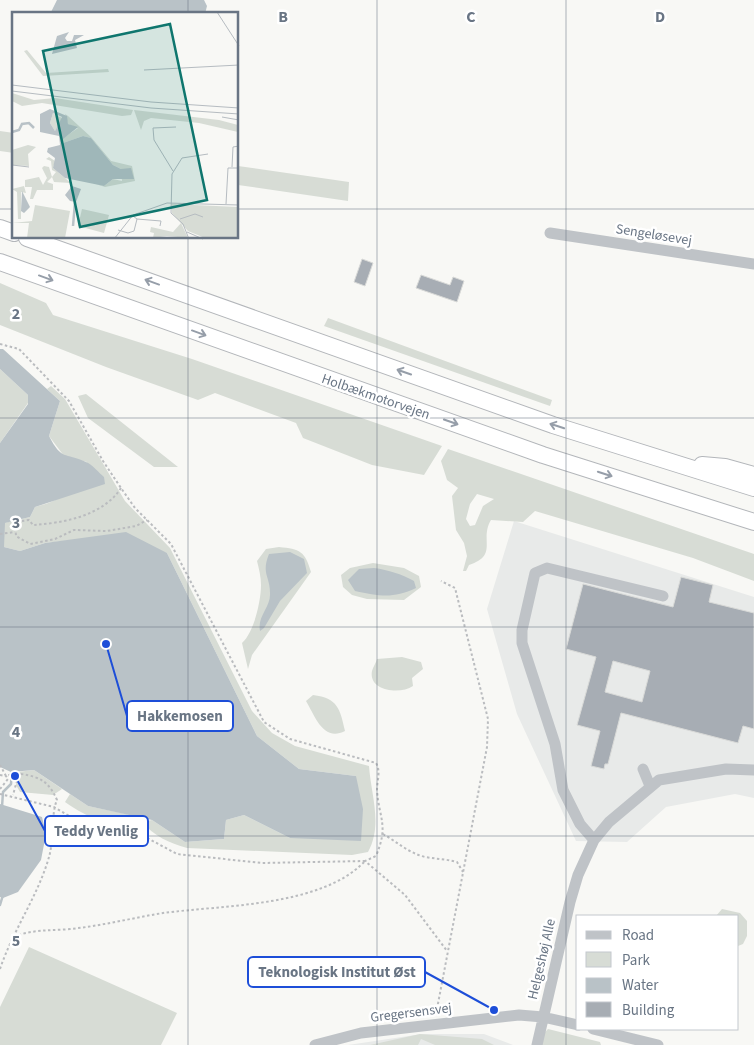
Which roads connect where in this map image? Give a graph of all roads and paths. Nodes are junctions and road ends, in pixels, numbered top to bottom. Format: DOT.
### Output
graph roads {
  1 [pos="0,228"];
  2 [pos="12,232"];
  3 [pos="550,233"];
  4 [pos="30,239"];
  5 [pos="0,262"];
  6 [pos="754,264"];
  7 [pos="0,344"];
  8 [pos="669,462"];
  9 [pos="754,474"];
  10 [pos="121,488"];
  11 [pos="754,488"];
  12 [pos="148,520"];
  13 [pos="754,522"];
  14 [pos="16,532"];
  15 [pos="0,534"];
  16 [pos="441,581"];
  17 [pos="663,596"];
  18 [pos="0,765"];
  19 [pos="643,769"];
  20 [pos="754,770"];
  21 [pos="0,775"];
  22 [pos="7,775"];
  23 [pos="20,775"];
  24 [pos="650,786"];
  25 [pos="0,789"];
  26 [pos="0,794"];
  27 [pos="13,796"];
  28 [pos="54,807"];
  29 [pos="383,833"];
  30 [pos="594,840"];
  31 [pos="365,861"];
  32 [pos="463,872"];
  33 [pos="14,937"];
  34 [pos="448,951"];
  35 [pos="0,955"];
  36 [pos="4,956"];
  37 [pos="0,969"];
  38 [pos="543,1017"];
  39 [pos="434,1025"];
  40 [pos="576,1025"];
  41 [pos="597,1030"];
  42 [pos="316,1045"];
  43 [pos="536,1045"];
  44 [pos="658,1045"];
  1 -- 2 [label="highway"];
  3 -- 6 [label="street, Sengeløsevej"];
  8 -- 4 [label="highway, one-way"];
  5 -- 13 [label="highway, Holbækmotorvejen, one-way"];
  7 -- 10 [label="path"];
  8 -- 9 [label="highway"];
  8 -- 11 [label="highway"];
  10 -- 12 [label="path"];
  10 -- 14 [label="path"];
  12 -- 14 [label="path"];
  12 -- 29 [label="path"];
  14 -- 15 [label="path"];
  16 -- 32 [label="path"];
  17 -- 30 [label="street"];
  18 -- 22 [label="path"];
  19 -- 24 [label="street"];
  20 -- 24 [label="street"];
  21 -- 22 [label="path"];
  22 -- 23 [label="path"];
  22 -- 25 [label="path"];
  23 -- 27 [label="path"];
  23 -- 28 [label="path"];
  24 -- 30 [label="street, Helgeshøj Alle"];
  26 -- 27 [label="path"];
  27 -- 28 [label="path"];
  28 -- 31 [label="path"];
  28 -- 33 [label="path"];
  29 -- 31 [label="path"];
  29 -- 32 [label="path"];
  30 -- 38 [label="street, Helgeshøj Alle"];
  31 -- 33 [label="path"];
  31 -- 34 [label="path"];
  32 -- 34 [label="path"];
  33 -- 36 [label="path"];
  34 -- 39 [label="path"];
  35 -- 36 [label="path"];
  36 -- 37 [label="path"];
  38 -- 39 [label="street, Gregersensvej"];
  38 -- 40 [label="street, Helgeshøj Alle"];
  38 -- 43 [label="street"];
  39 -- 42 [label="street, Gregersensvej"];
  41 -- 44 [label="street"];
}
